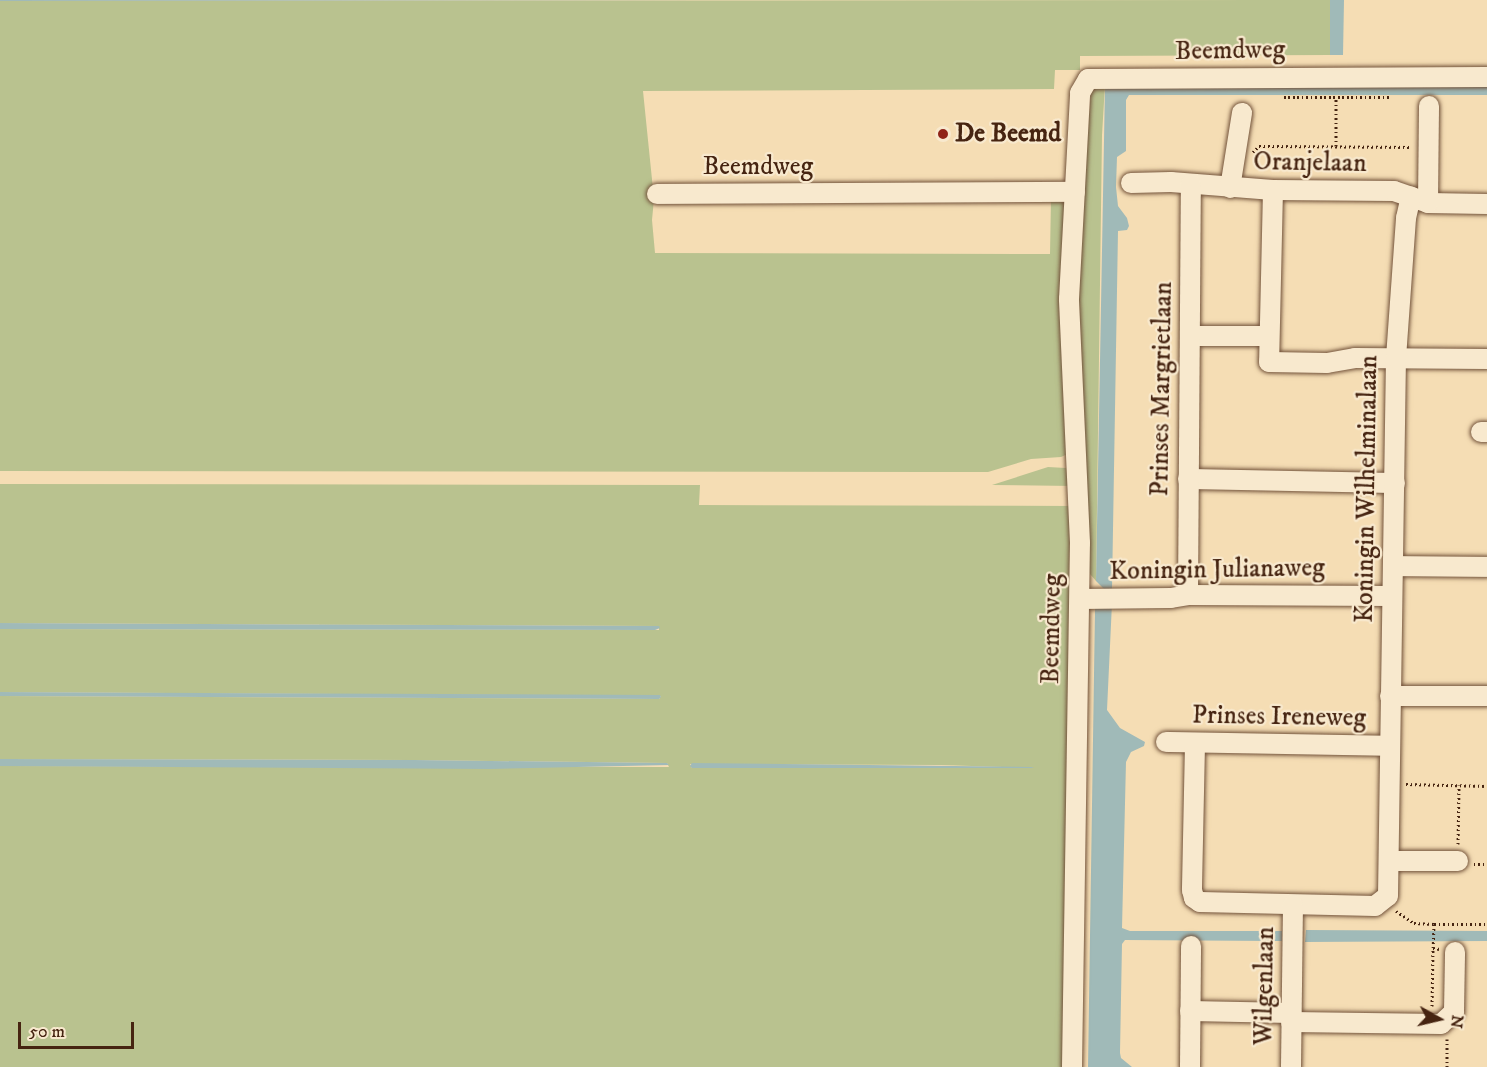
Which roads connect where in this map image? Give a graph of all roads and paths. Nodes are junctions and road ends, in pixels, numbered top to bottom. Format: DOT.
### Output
graph roads {
  1 [pos="1487,77"];
  2 [pos="1282,97"];
  3 [pos="1336,97"];
  4 [pos="1390,97"];
  5 [pos="1429,106"];
  6 [pos="1242,113"];
  7 [pos="1336,146"];
  8 [pos="1429,147"];
  9 [pos="1236,152"];
  10 [pos="1131,183"];
  11 [pos="1191,184"];
  12 [pos="1230,188"];
  13 [pos="1273,190"];
  14 [pos="1075,192"];
  15 [pos="657,194"];
  16 [pos="1420,200"];
  17 [pos="1487,204"];
  18 [pos="1190,336"];
  19 [pos="1269,336"];
  20 [pos="1396,358"];
  21 [pos="1487,359"];
  22 [pos="1188,479"];
  23 [pos="1395,483"];
  24 [pos="1394,566"];
  25 [pos="1487,567"];
  26 [pos="1188,595"];
  27 [pos="1391,596"];
  28 [pos="1080,599"];
  29 [pos="1390,696"];
  30 [pos="1487,696"];
  31 [pos="1166,742"];
  32 [pos="1195,744"];
  33 [pos="1390,746"];
  34 [pos="1389,784"];
  35 [pos="1459,785"];
  36 [pos="1487,786"];
  37 [pos="1389,861"];
  38 [pos="1458,861"];
  39 [pos="1487,864"];
  40 [pos="1382,902"];
  41 [pos="1293,906"];
  42 [pos="1487,924"];
  43 [pos="1434,926"];
  44 [pos="1191,946"];
  45 [pos="1433,948"];
  46 [pos="1455,952"];
  47 [pos="1190,1011"];
  48 [pos="1291,1017"];
  49 [pos="1436,1025"];
  50 [pos="1072,1067"];
  51 [pos="1190,1067"];
  52 [pos="1291,1067"];
  53 [pos="1447,1067"];
  1 -- 14 [label="street, Beemdweg"];
  2 -- 3 [label="path"];
  3 -- 4 [label="path"];
  3 -- 7 [label="path"];
  5 -- 8 [label="street, Koningin Wilhelminalaan"];
  6 -- 9 [label="street"];
  7 -- 8 [label="path"];
  7 -- 9 [label="path"];
  8 -- 16 [label="street, Koningin Wilhelminalaan"];
  9 -- 12 [label="street"];
  10 -- 11 [label="street, Oranjelaan"];
  11 -- 12 [label="street, Oranjelaan"];
  11 -- 18 [label="street, Prinses Margrietlaan"];
  12 -- 13 [label="street, Oranjelaan"];
  13 -- 16 [label="street, Oranjelaan"];
  13 -- 19 [label="street"];
  14 -- 15 [label="street, Beemdweg"];
  14 -- 28 [label="street, Beemdweg"];
  16 -- 17 [label="street, Oranjelaan"];
  16 -- 20 [label="street, Koningin Wilhelminalaan"];
  18 -- 19 [label="street"];
  18 -- 22 [label="street, Prinses Margrietlaan"];
  19 -- 20 [label="street"];
  20 -- 21 [label="street"];
  20 -- 23 [label="street, Koningin Wilhelminalaan"];
  22 -- 23 [label="street"];
  22 -- 26 [label="street, Prinses Margrietlaan"];
  23 -- 24 [label="street, Koningin Wilhelminalaan"];
  24 -- 25 [label="street"];
  24 -- 27 [label="street, Koningin Wilhelminalaan"];
  26 -- 27 [label="street, Koningin Julianaweg"];
  26 -- 28 [label="street, Koningin Julianaweg"];
  27 -- 29 [label="street, Koningin Wilhelminalaan"];
  28 -- 50 [label="street, Beemdweg"];
  29 -- 30 [label="street"];
  29 -- 33 [label="street, Koningin Wilhelminalaan"];
  31 -- 32 [label="street, Prinses Ireneweg"];
  32 -- 33 [label="street, Prinses Ireneweg"];
  32 -- 41 [label="street"];
  33 -- 34 [label="street, Koningin Wilhelminalaan"];
  34 -- 35 [label="path"];
  34 -- 37 [label="street, Koningin Wilhelminalaan"];
  35 -- 36 [label="path"];
  35 -- 38 [label="path"];
  37 -- 38 [label="street"];
  37 -- 40 [label="street, Koningin Wilhelminalaan"];
  38 -- 39 [label="path"];
  40 -- 41 [label="street"];
  40 -- 43 [label="path"];
  41 -- 48 [label="street, Wilgenlaan"];
  42 -- 43 [label="path"];
  43 -- 45 [label="path"];
  44 -- 47 [label="street"];
  45 -- 46 [label="path"];
  45 -- 49 [label="path"];
  46 -- 49 [label="street"];
  47 -- 48 [label="street"];
  47 -- 51 [label="street"];
  48 -- 49 [label="street"];
  48 -- 52 [label="street, Wilgenlaan"];
  49 -- 53 [label="path"];
}
